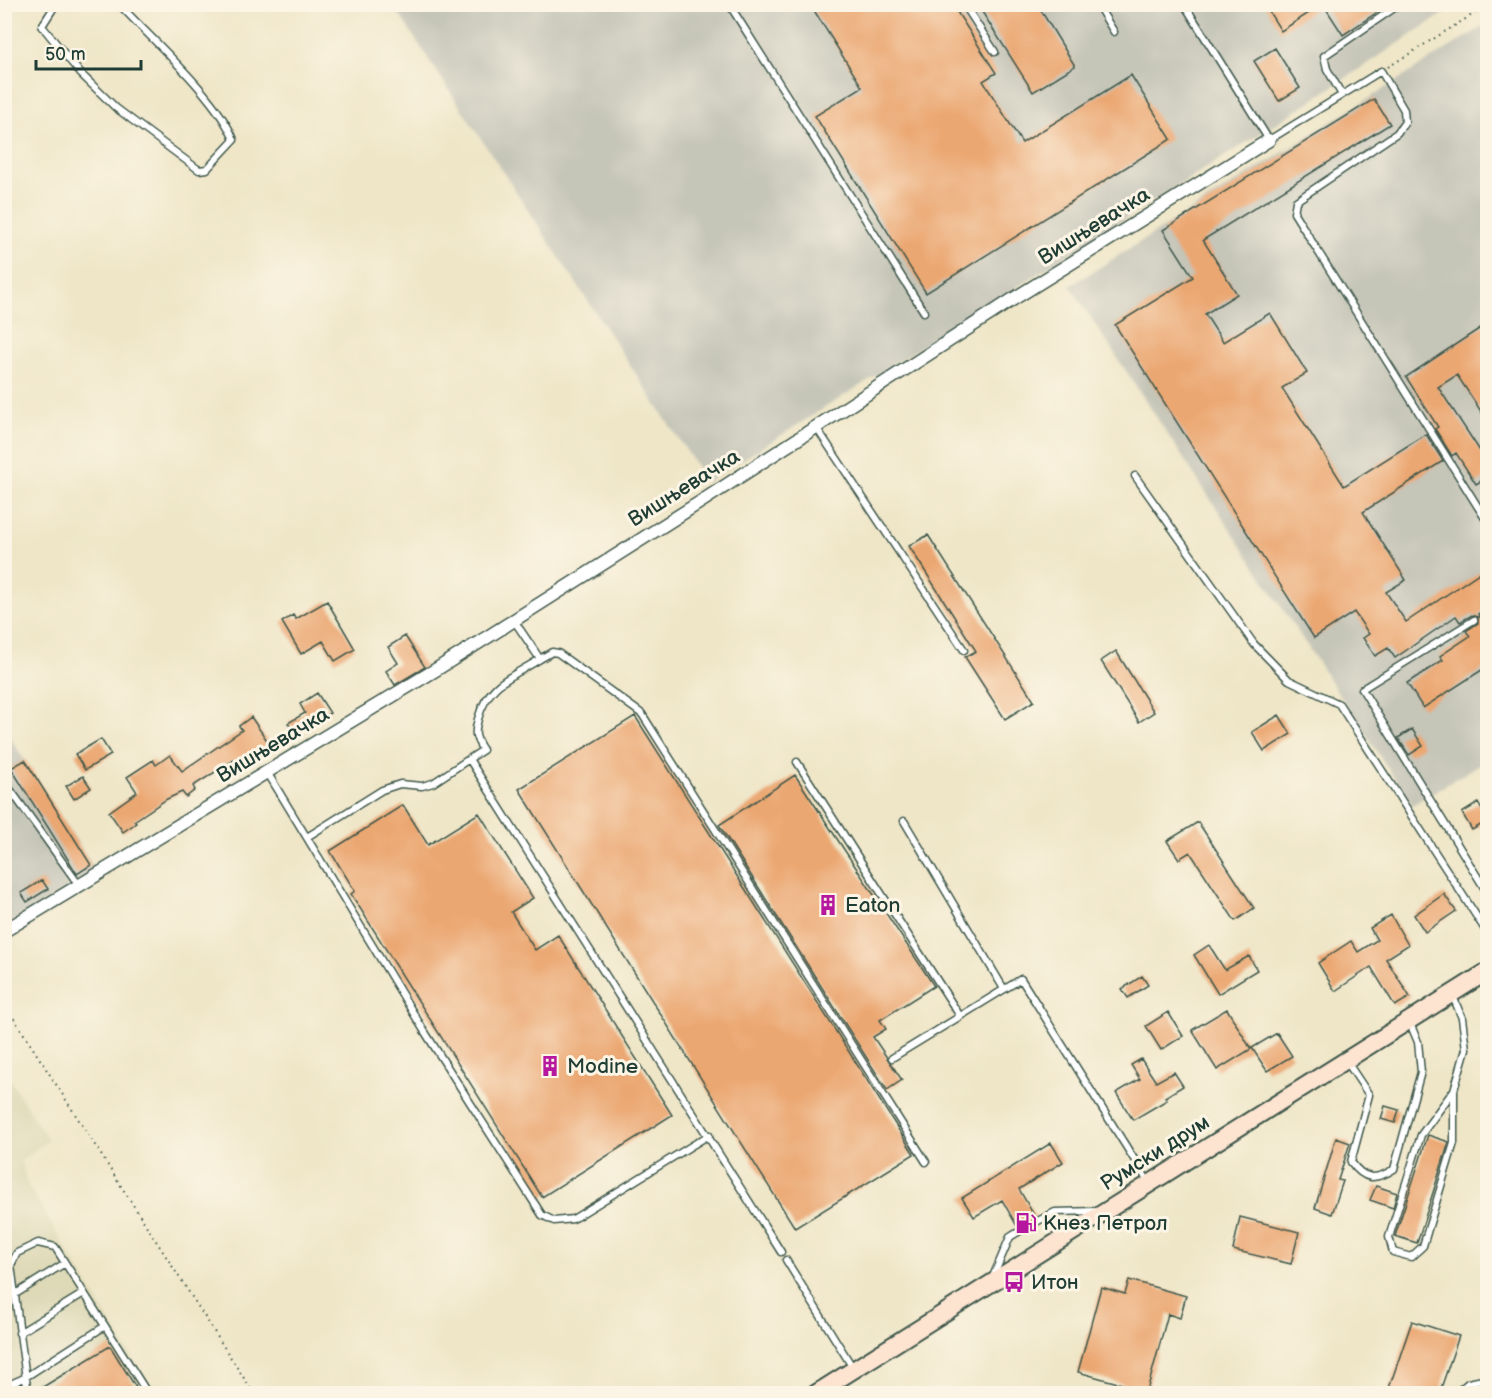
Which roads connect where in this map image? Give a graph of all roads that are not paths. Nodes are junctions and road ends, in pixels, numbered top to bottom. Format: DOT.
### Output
graph roads {
  1 [pos="56,4"];
  2 [pos="119,4"];
  3 [pos="729,4"];
  4 [pos="964,4"];
  5 [pos="1096,4"];
  6 [pos="1184,4"];
  7 [pos="1400,4"];
  8 [pos="1114,32"];
  9 [pos="995,52"];
  10 [pos="1342,95"];
  11 [pos="1269,140"];
  12 [pos="924,312"];
  13 [pos="816,427"];
  14 [pos="1135,476"];
  15 [pos="1488,523"];
  16 [pos="513,619"];
  17 [pos="1474,620"];
  18 [pos="964,650"];
  19 [pos="540,659"];
  20 [pos="469,759"];
  21 [pos="797,762"];
  22 [pos="267,772"];
  23 [pos="4,781"];
  24 [pos="904,821"];
  25 [pos="307,837"];
  26 [pos="79,886"];
  27 [pos="1488,894"];
  28 [pos="4,932"];
  29 [pos="1488,934"];
  30 [pos="1488,971"];
  31 [pos="1004,989"];
  32 [pos="1452,993"];
  33 [pos="960,1017"];
  34 [pos="1409,1020"];
  35 [pos="892,1058"];
  36 [pos="1346,1061"];
  37 [pos="1454,1090"];
  38 [pos="708,1135"];
  39 [pos="926,1162"];
  40 [pos="1149,1184"];
  41 [pos="1104,1211"];
  42 [pos="1038,1221"];
  43 [pos="1020,1231"];
  44 [pos="782,1252"];
  45 [pos="786,1260"];
  46 [pos="65,1263"];
  47 [pos="989,1285"];
  48 [pos="84,1293"];
  49 [pos="14,1295"];
  50 [pos="105,1326"];
  51 [pos="19,1333"];
  52 [pos="854,1369"];
  53 [pos="24,1378"];
  54 [pos="1488,1378"];
  55 [pos="4,1387"];
  56 [pos="28,1394"];
  57 [pos="148,1394"];
  58 [pos="815,1394"];
  59 [pos="1455,1394"];
  1 -- 2 [label="lane"];
  3 -- 12 [label="lane"];
  4 -- 9 [label="lane"];
  5 -- 8 [label="lane"];
  6 -- 11 [label="lane"];
  7 -- 10 [label="lane"];
  10 -- 11 [label="lane, Вишњевачка"];
  10 -- 15 [label="lane, Вишњевачка"];
  11 -- 13 [label="street, Вишњевачка"];
  13 -- 16 [label="street, Вишњевачка"];
  13 -- 18 [label="lane"];
  14 -- 29 [label="lane"];
  16 -- 19 [label="lane"];
  16 -- 22 [label="street, Вишњевачка"];
  17 -- 27 [label="lane"];
  19 -- 20 [label="lane"];
  19 -- 39 [label="lane"];
  20 -- 25 [label="lane"];
  20 -- 38 [label="lane"];
  21 -- 33 [label="lane"];
  22 -- 25 [label="lane"];
  22 -- 26 [label="street, Вишњевачка"];
  23 -- 26 [label="lane"];
  24 -- 31 [label="lane"];
  25 -- 38 [label="lane"];
  26 -- 28 [label="street, Вишњевачка"];
  30 -- 32 [label="main road, Румски друм"];
  31 -- 33 [label="lane"];
  31 -- 40 [label="lane"];
  32 -- 34 [label="main road, Румски друм"];
  32 -- 37 [label="lane"];
  33 -- 35 [label="lane"];
  34 -- 36 [label="main road, Румски друм"];
  34 -- 36 [label="lane"];
  36 -- 40 [label="main road, Румски друм"];
  37 -- 37 [label="lane"];
  38 -- 44 [label="lane"];
  40 -- 41 [label="main road, Румски друм"];
  41 -- 42 [label="lane"];
  41 -- 47 [label="main road, Румски друм"];
  43 -- 47 [label="lane"];
  45 -- 52 [label="lane"];
  46 -- 48 [label="lane"];
  46 -- 49 [label="lane"];
  46 -- 49 [label="lane"];
  47 -- 52 [label="main road, Румски друм"];
  48 -- 50 [label="lane"];
  48 -- 51 [label="lane"];
  49 -- 51 [label="lane"];
  50 -- 53 [label="lane"];
  50 -- 57 [label="lane"];
  51 -- 53 [label="lane"];
  52 -- 58 [label="main road, Румски друм"];
  53 -- 55 [label="lane"];
  53 -- 56 [label="lane"];
  54 -- 59 [label="lane"];
}
